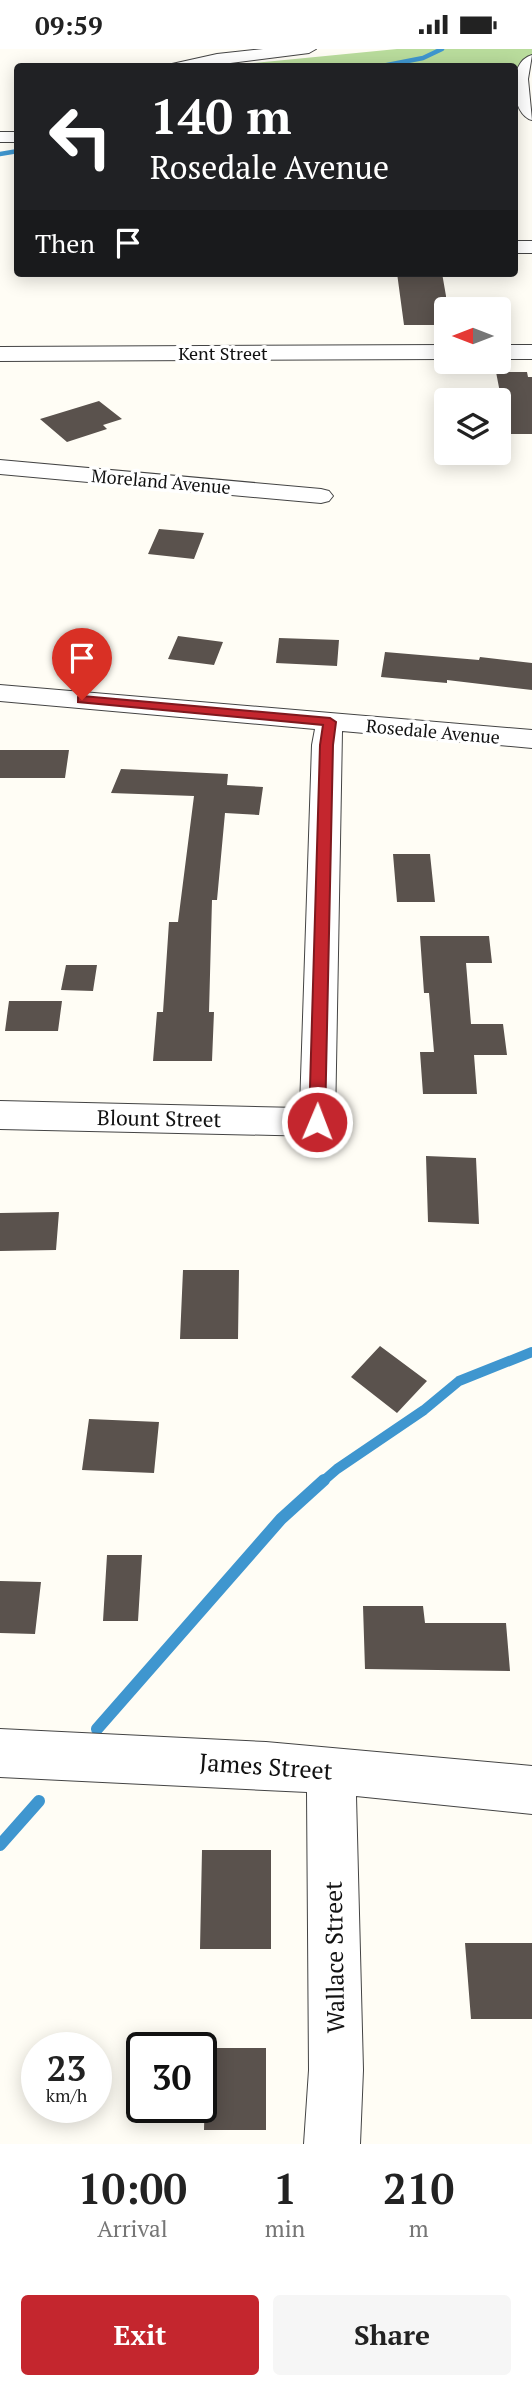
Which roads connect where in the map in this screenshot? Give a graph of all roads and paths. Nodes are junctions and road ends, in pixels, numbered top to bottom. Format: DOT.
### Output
graph roads {
  1 [pos="309,49"];
  2 [pos="532,60"];
  3 [pos="195,63"];
  4 [pos="529,124"];
  5 [pos="434,352"];
  6 [pos="511,352"];
  7 [pos="532,352"];
  8 [pos="0,354"];
  9 [pos="0,467"];
  10 [pos="321,496"];
  11 [pos="0,693"];
  12 [pos="330,722"];
  13 [pos="532,739"];
  14 [pos="0,1115"];
  15 [pos="0,1753"];
  16 [pos="331,1770"];
  17 [pos="532,1790"];
  18 [pos="332,2144"];
  1 -- 3 [label="street"];
  2 -- 4 [label="street"];
  5 -- 8 [label="street, Kent Street"];
  6 -- 7 [label="street"];
  9 -- 10 [label="street, Moreland Avenue"];
  11 -- 12 [label="street, Rosedale Avenue"];
  12 -- 13 [label="street, Rosedale Avenue"];
  12 -- 14 [label="street, Blount Street"];
  15 -- 16 [label="street, James Street"];
  16 -- 17 [label="street, James Street"];
  16 -- 18 [label="street, Wallace Street"];
}
